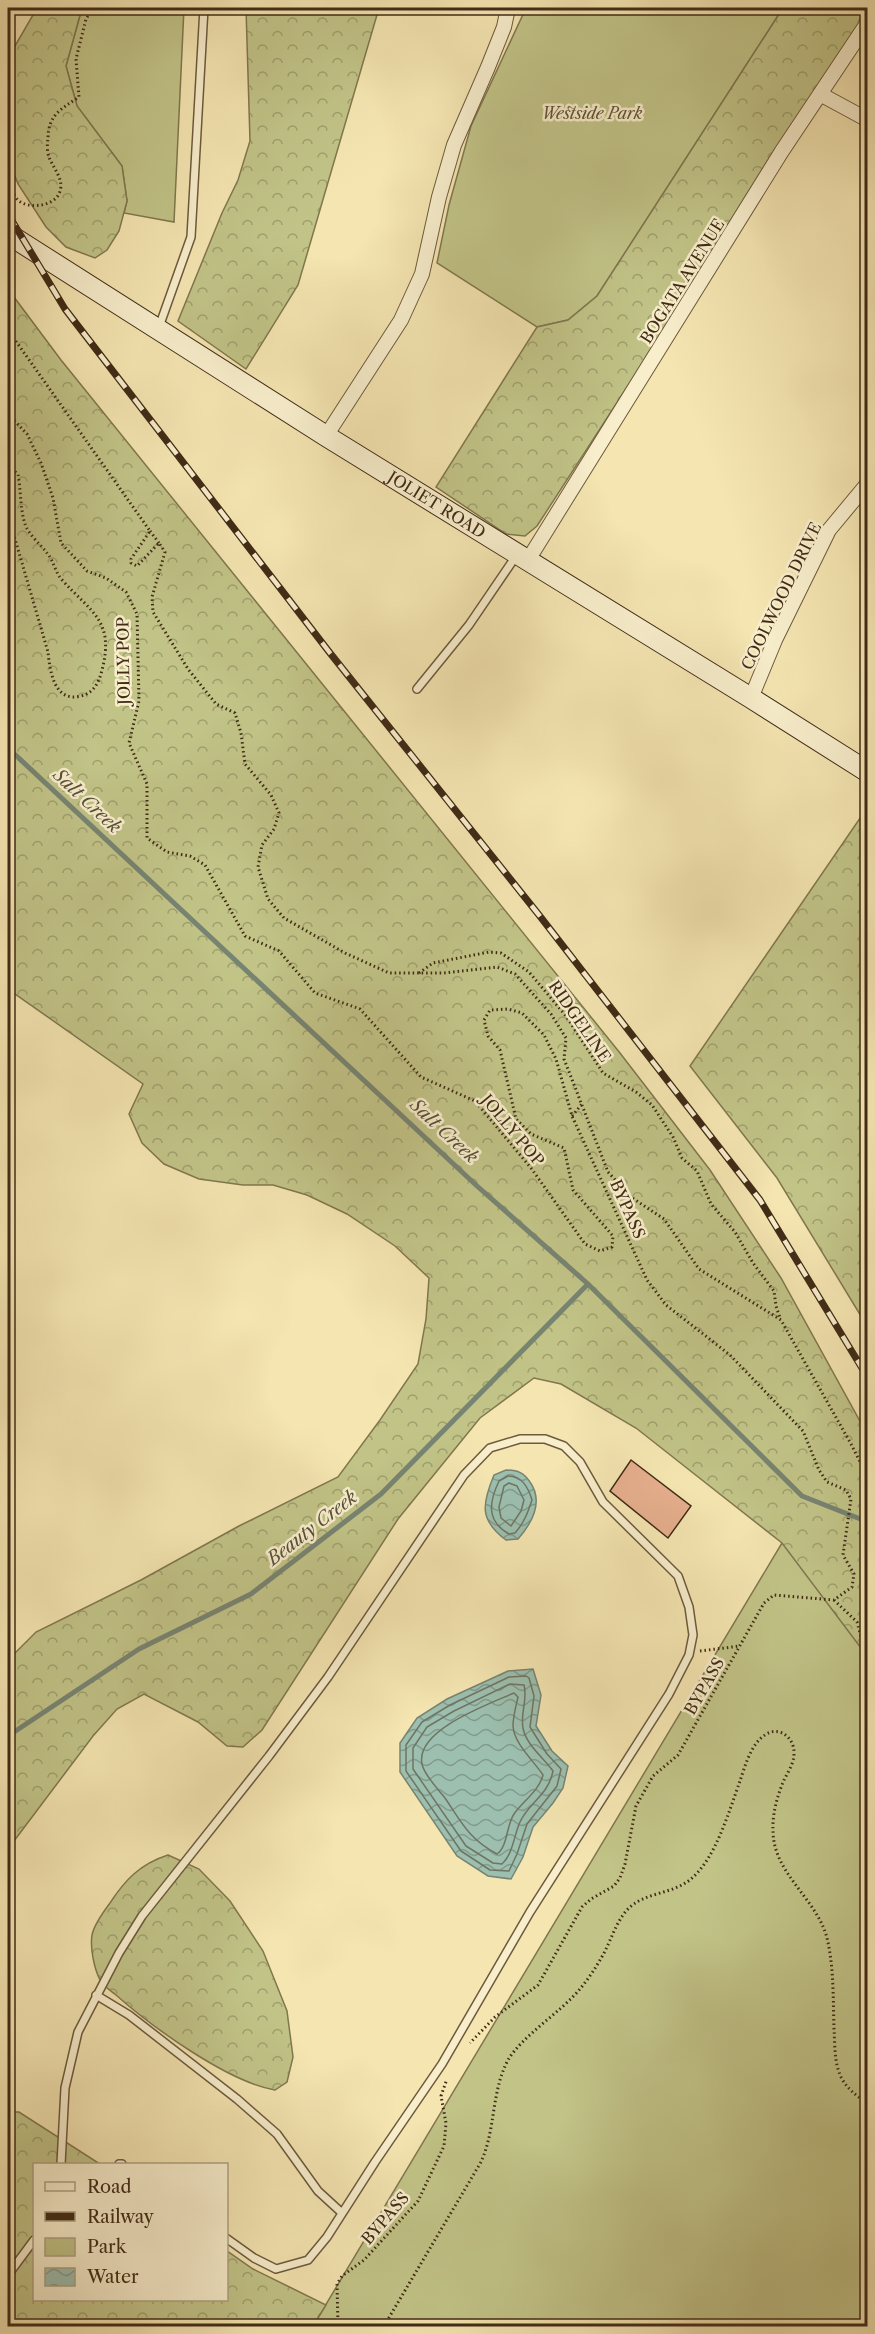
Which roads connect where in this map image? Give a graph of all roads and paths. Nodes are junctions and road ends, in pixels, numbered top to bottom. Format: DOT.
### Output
graph roads {
  1 [pos="93,8"];
  2 [pos="204,8"];
  3 [pos="508,8"];
  4 [pos="867,22"];
  5 [pos="820,93"];
  6 [pos="867,120"];
  7 [pos="8,173"];
  8 [pos="8,234"];
  9 [pos="158,329"];
  10 [pos="8,330"];
  11 [pos="8,414"];
  12 [pos="326,436"];
  13 [pos="8,466"];
  14 [pos="867,483"];
  15 [pos="8,515"];
  16 [pos="150,531"];
  17 [pos="159,543"];
  18 [pos="522,556"];
  19 [pos="417,689"];
  20 [pos="751,698"];
  21 [pos="867,772"];
  22 [pos="419,973"];
  23 [pos="582,1104"];
  24 [pos="572,1116"];
  25 [pos="781,1320"];
  26 [pos="867,1477"];
  27 [pos="834,1600"];
  28 [pos="740,1646"];
  29 [pos="689,1655"];
  30 [pos="867,1662"];
  31 [pos="96,1995"];
  32 [pos="465,2050"];
  33 [pos="453,2070"];
  34 [pos="867,2104"];
  35 [pos="61,2163"];
  36 [pos="342,2213"];
  37 [pos="228,2239"];
  38 [pos="33,2241"];
  39 [pos="8,2275"];
  40 [pos="338,2326"];
  41 [pos="384,2326"];
  1 -- 7 [label="path"];
  2 -- 9 [label="lane"];
  3 -- 12 [label="street"];
  4 -- 5 [label="street, BOGATA AVENUE"];
  5 -- 6 [label="street"];
  5 -- 18 [label="street, BOGATA AVENUE"];
  8 -- 9 [label="main road, JOLIET ROAD"];
  9 -- 12 [label="main road, JOLIET ROAD"];
  10 -- 16 [label="path"];
  11 -- 24 [label="path, JOLLY POP"];
  12 -- 18 [label="main road, JOLIET ROAD"];
  13 -- 15 [label="path, JOLLY POP"];
  14 -- 20 [label="street, COOLWOOD DRIVE"];
  16 -- 17 [label="path"];
  16 -- 17 [label="path"];
  17 -- 22 [label="path, JOLLY POP"];
  18 -- 19 [label="lane"];
  18 -- 20 [label="main road, JOLIET ROAD"];
  20 -- 21 [label="main road, JOLIET ROAD"];
  22 -- 23 [label="path, JOLLY POP"];
  22 -- 25 [label="path, RIDGELINE"];
  23 -- 24 [label="path"];
  23 -- 25 [label="path, JOLLY POP"];
  24 -- 27 [label="path, BYPASS"];
  25 -- 26 [label="path"];
  27 -- 28 [label="path, BYPASS"];
  27 -- 30 [label="path"];
  28 -- 29 [label="path"];
  28 -- 32 [label="path, BYPASS"];
  29 -- 31 [label="lane"];
  29 -- 36 [label="lane"];
  31 -- 35 [label="lane"];
  31 -- 36 [label="lane"];
  33 -- 40 [label="path, BYPASS"];
  34 -- 41 [label="path"];
  36 -- 37 [label="lane"];
  38 -- 39 [label="lane"];
}
